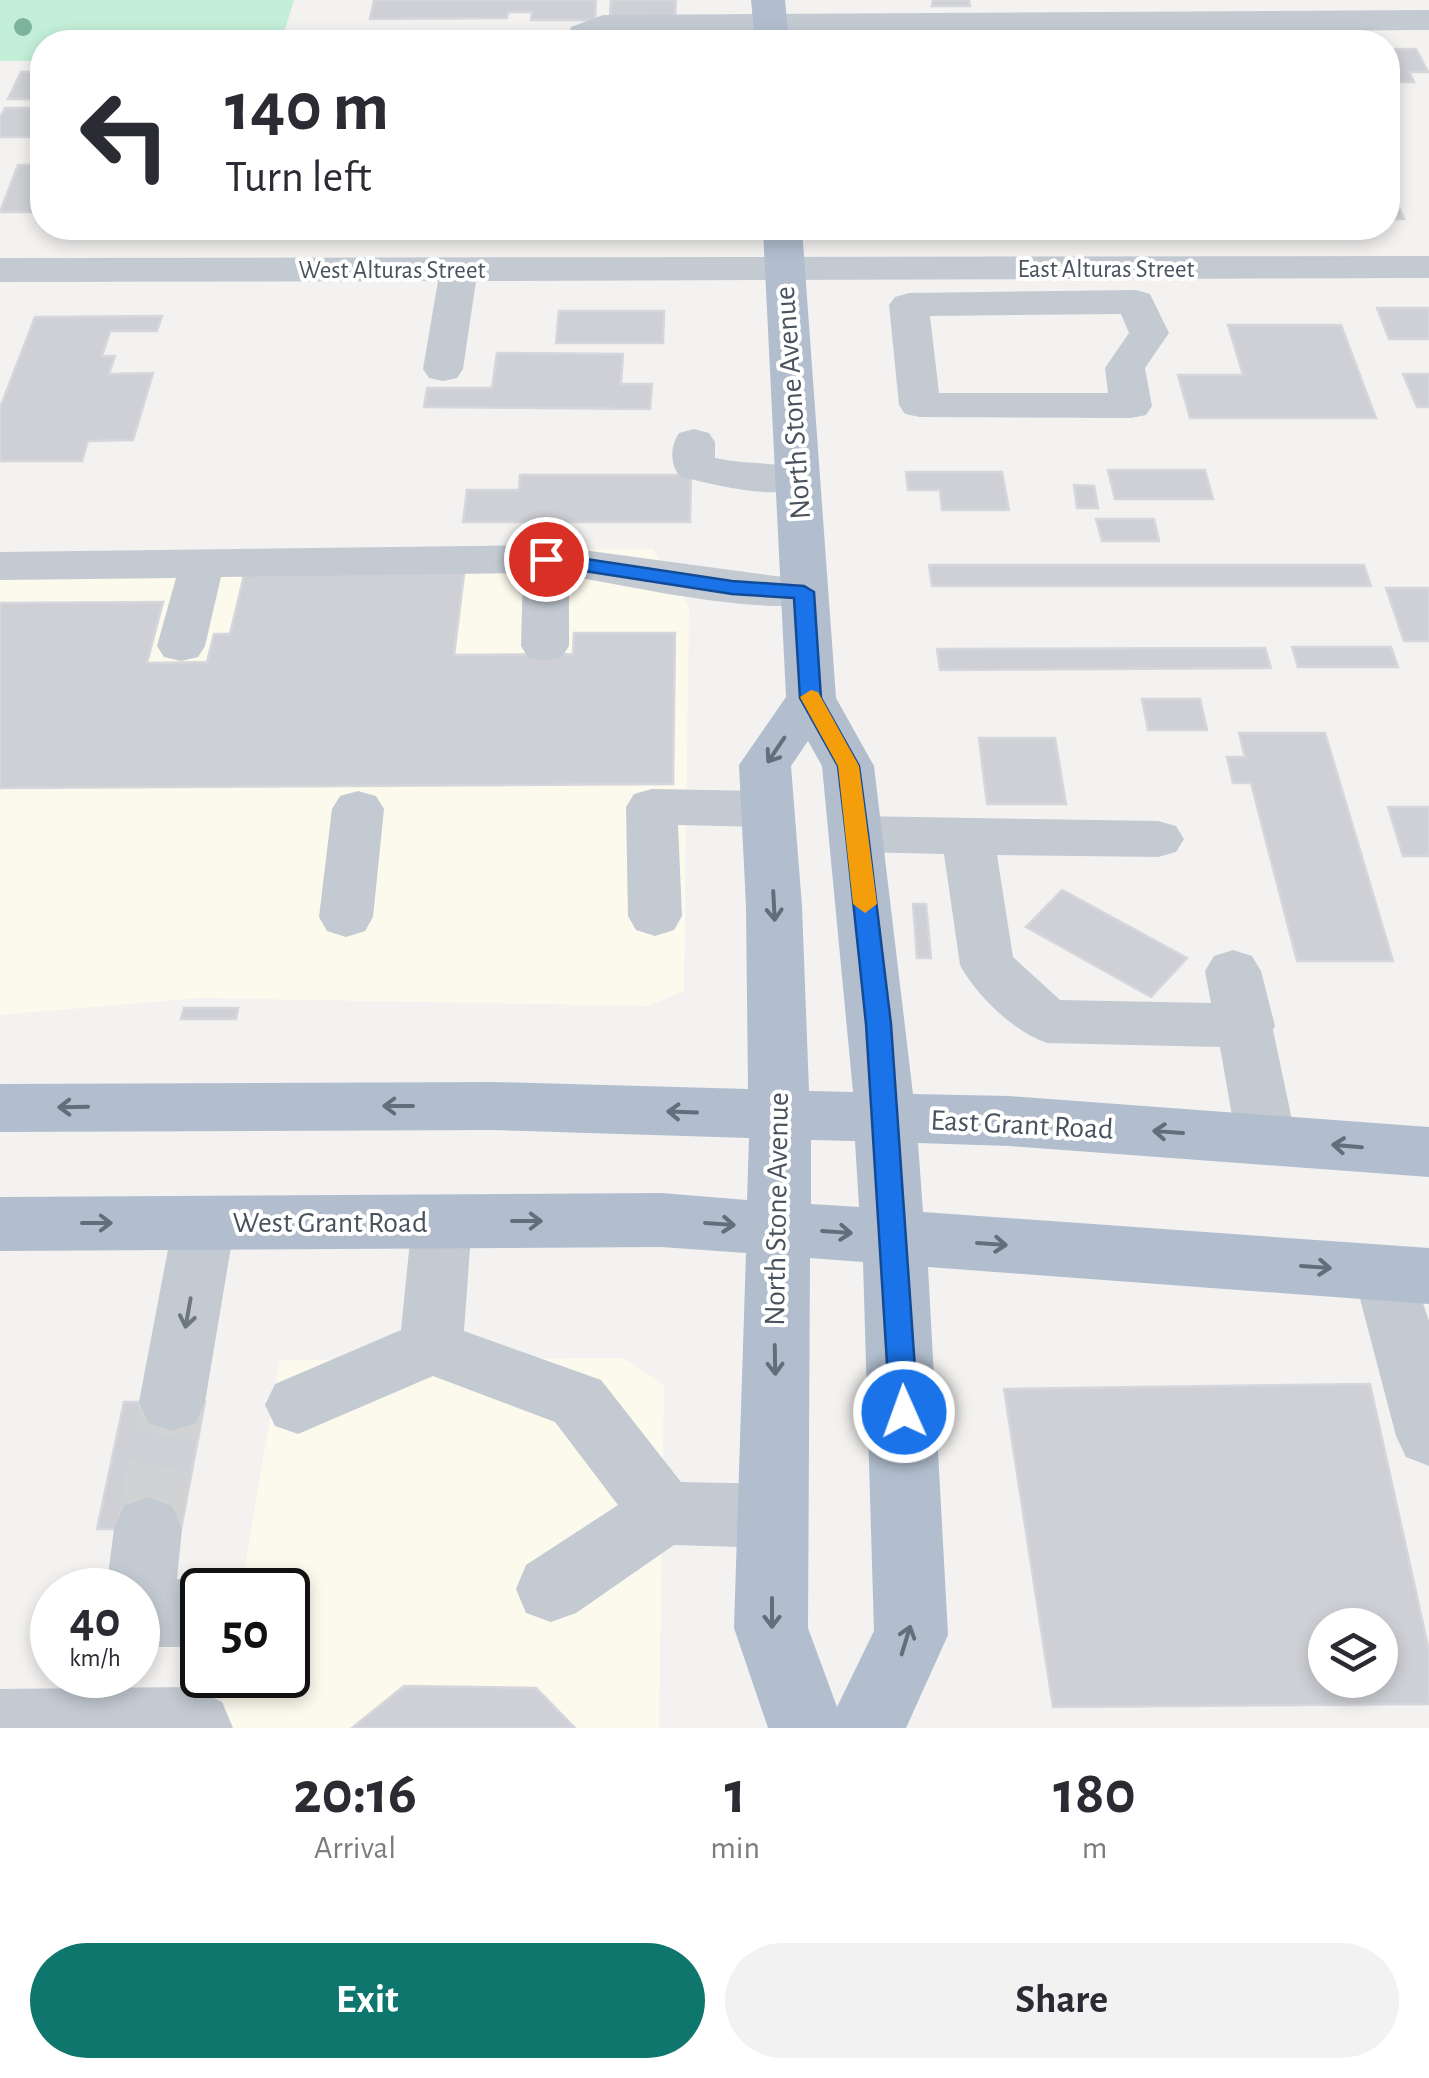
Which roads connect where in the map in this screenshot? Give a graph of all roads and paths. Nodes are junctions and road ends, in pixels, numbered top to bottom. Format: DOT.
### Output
graph roads {
  1 [pos="1429,20"];
  2 [pos="770,22"];
  3 [pos="592,30"];
  4 [pos="783,248"];
  5 [pos="1429,267"];
  6 [pos="459,269"];
  7 [pos="0,270"];
  8 [pos="1131,285"];
  9 [pos="1338,303"];
  10 [pos="443,369"];
  11 [pos="694,442"];
  12 [pos="797,479"];
  13 [pos="546,559"];
  14 [pos="202,564"];
  15 [pos="0,566"];
  16 [pos="804,592"];
  17 [pos="182,646"];
  18 [pos="545,646"];
  19 [pos="811,698"];
  20 [pos="358,808"];
  21 [pos="768,809"];
  22 [pos="857,834"];
  23 [pos="968,836"];
  24 [pos="1158,838"];
  25 [pos="655,916"];
  26 [pos="346,917"];
  27 [pos="1234,970"];
  28 [pos="1246,1026"];
  29 [pos="0,1108"];
  30 [pos="779,1115"];
  31 [pos="886,1118"];
  32 [pos="1266,1139"];
  33 [pos="1429,1152"];
  34 [pos="442,1221"];
  35 [pos="204,1223"];
  36 [pos="0,1224"];
  37 [pos="779,1228"];
  38 [pos="895,1237"];
  39 [pos="1406,1274"];
  40 [pos="431,1347"];
  41 [pos="172,1402"];
  42 [pos="298,1405"];
  43 [pos="1429,1436"];
  44 [pos="664,1513"];
  45 [pos="773,1516"];
  46 [pos="148,1529"];
  47 [pos="552,1589"];
  48 [pos="180,1613"];
  49 [pos="0,1725"];
  50 [pos="196,1728"];
  51 [pos="806,1728"];
  52 [pos="866,1728"];
  1 -- 2 [label="street"];
  2 -- 3 [label="street"];
  4 -- 6 [label="street, West Alturas Street"];
  4 -- 8 [label="street, East Alturas Street"];
  4 -- 12 [label="main road, North Stone Avenue"];
  5 -- 8 [label="street, East Alturas Street"];
  6 -- 7 [label="street, West Alturas Street"];
  6 -- 10 [label="street"];
  8 -- 8 [label="street"];
  8 -- 9 [label="street"];
  11 -- 12 [label="street"];
  12 -- 16 [label="main road, North Stone Avenue"];
  13 -- 14 [label="street"];
  13 -- 16 [label="street"];
  13 -- 18 [label="street"];
  14 -- 15 [label="street"];
  14 -- 17 [label="street"];
  16 -- 19 [label="main road, North Stone Avenue"];
  19 -- 21 [label="main road, North Stone Avenue, one-way"];
  19 -- 22 [label="main road, North Stone Avenue"];
  20 -- 26 [label="street"];
  21 -- 25 [label="street"];
  21 -- 30 [label="main road, North Stone Avenue, one-way"];
  22 -- 23 [label="street"];
  22 -- 31 [label="main road, North Stone Avenue"];
  23 -- 24 [label="street"];
  23 -- 28 [label="street"];
  27 -- 28 [label="street"];
  28 -- 32 [label="street"];
  30 -- 29 [label="main road, East Grant Road, one-way"];
  30 -- 31 [label="main road, East Grant Road"];
  30 -- 37 [label="main road, North Stone Avenue"];
  32 -- 31 [label="main road, East Grant Road, one-way"];
  31 -- 38 [label="main road, North Stone Avenue"];
  33 -- 32 [label="main road, East Grant Road, one-way"];
  34 -- 35 [label="main road, West Grant Road"];
  34 -- 37 [label="main road, West Grant Road, one-way"];
  34 -- 40 [label="street"];
  36 -- 35 [label="main road, West Grant Road, one-way"];
  35 -- 41 [label="street, one-way"];
  37 -- 38 [label="main road, one-way"];
  37 -- 45 [label="main road, North Stone Avenue, one-way"];
  38 -- 39 [label="main road, one-way"];
  52 -- 38 [label="main road, North Stone Avenue, one-way"];
  39 -- 43 [label="street"];
  40 -- 42 [label="street"];
  40 -- 44 [label="street"];
  44 -- 45 [label="street"];
  44 -- 47 [label="street"];
  45 -- 51 [label="main road, North Stone Avenue, one-way"];
  46 -- 48 [label="street"];
  49 -- 50 [label="street"];
}
